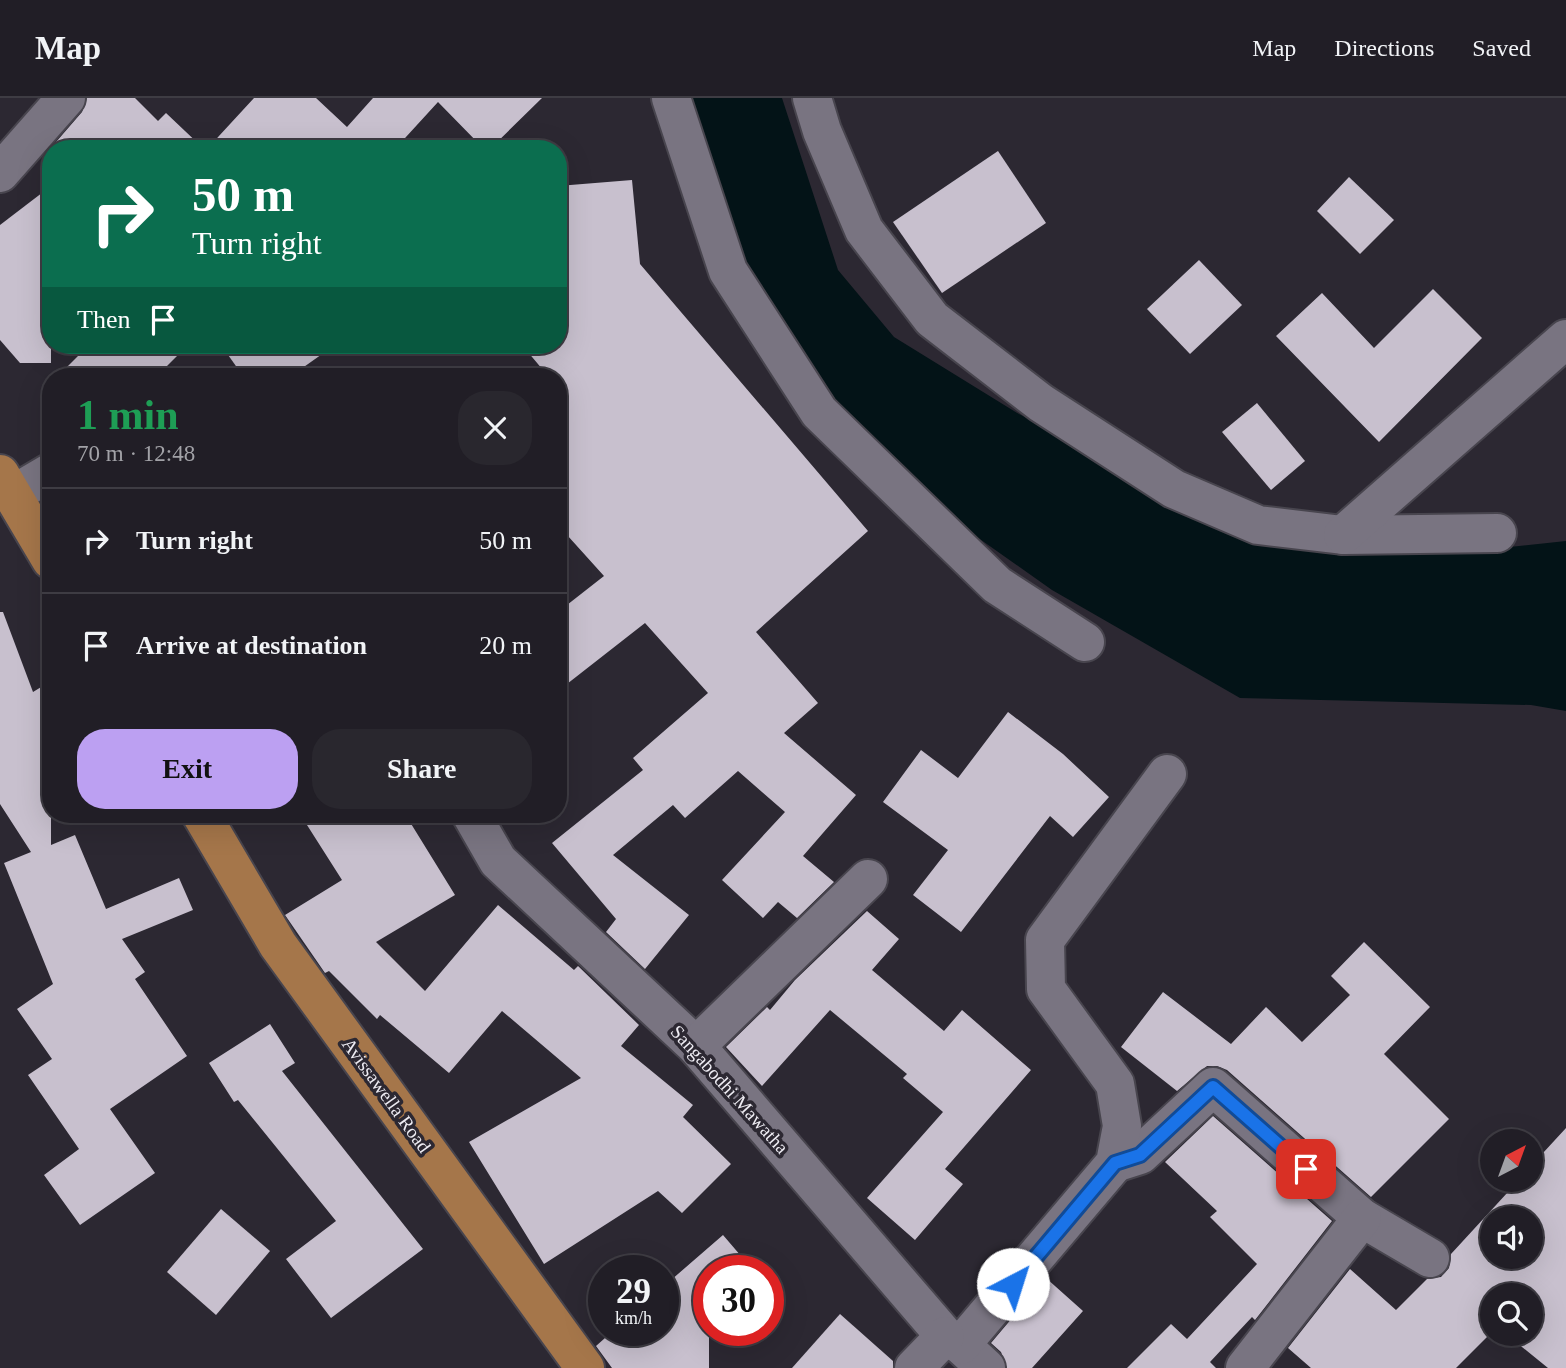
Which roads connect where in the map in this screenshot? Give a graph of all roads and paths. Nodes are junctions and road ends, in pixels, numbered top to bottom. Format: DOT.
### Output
graph roads {
  1 [pos="66,98"];
  2 [pos="671,98"];
  3 [pos="812,98"];
  4 [pos="0,173"];
  5 [pos="1566,339"];
  6 [pos="42,474"];
  7 [pos="6,484"];
  8 [pos="1497,533"];
  9 [pos="1343,535"];
  10 [pos="42,545"];
  11 [pos="1085,642"];
  12 [pos="1167,774"];
  13 [pos="206,823"];
  14 [pos="476,823"];
  15 [pos="868,879"];
  16 [pos="696,1046"];
  17 [pos="1115,1163"];
  18 [pos="1362,1218"];
  19 [pos="1430,1258"];
  20 [pos="964,1350"];
  21 [pos="585,1368"];
  22 [pos="914,1368"];
  23 [pos="1245,1368"];
  1 -- 4 [label="street"];
  2 -- 11 [label="street"];
  3 -- 9 [label="street"];
  5 -- 9 [label="street"];
  6 -- 7 [label="street"];
  7 -- 10 [label="main road"];
  8 -- 9 [label="street"];
  12 -- 17 [label="street"];
  13 -- 21 [label="main road, Avissawella Road"];
  14 -- 16 [label="street, Sangabodhi Mawatha"];
  15 -- 16 [label="street"];
  16 -- 20 [label="street, Sangabodhi Mawatha"];
  17 -- 18 [label="street"];
  17 -- 20 [label="street"];
  18 -- 19 [label="street"];
  18 -- 23 [label="street"];
  20 -- 22 [label="street"];
}
